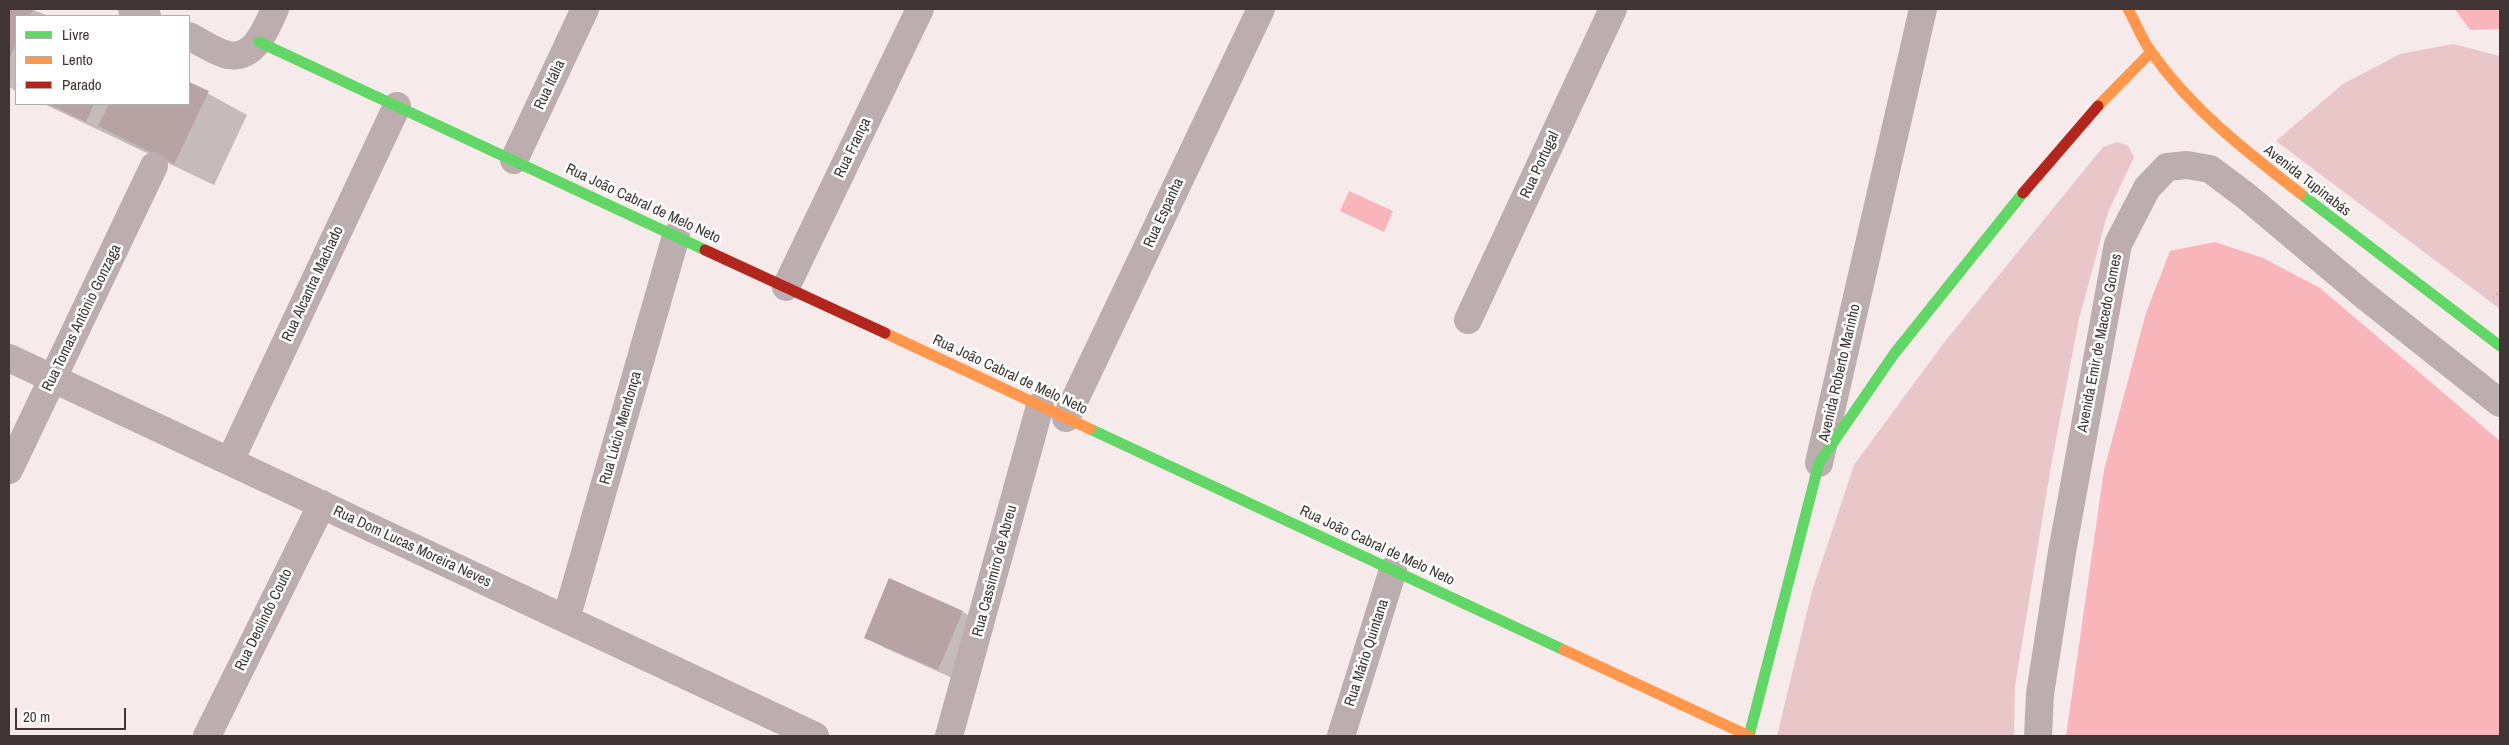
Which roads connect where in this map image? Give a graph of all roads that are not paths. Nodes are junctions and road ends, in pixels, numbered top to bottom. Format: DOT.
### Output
graph roads {
  1 [pos="132,9"];
  2 [pos="275,9"];
  3 [pos="585,9"];
  4 [pos="920,9"];
  5 [pos="1261,9"];
  6 [pos="1613,9"];
  7 [pos="1923,9"];
  8 [pos="2128,9"];
  9 [pos="145,15"];
  10 [pos="190,36"];
  11 [pos="259,42"];
  12 [pos="2151,52"];
  13 [pos="397,106"];
  14 [pos="514,160"];
  15 [pos="154,166"];
  16 [pos="676,236"];
  17 [pos="786,287"];
  18 [pos="1468,320"];
  19 [pos="2500,346"];
  20 [pos="9,358"];
  21 [pos="53,378"];
  22 [pos="2500,403"];
  23 [pos="1040,406"];
  24 [pos="1066,418"];
  25 [pos="230,461"];
  26 [pos="1819,463"];
  27 [pos="9,470"];
  28 [pos="322,504"];
  29 [pos="1393,570"];
  30 [pos="566,619"];
  31 [pos="207,736"];
  32 [pos="815,736"];
  33 [pos="949,736"];
  34 [pos="1341,736"];
  35 [pos="1749,736"];
  36 [pos="2038,736"];
  1 -- 9 [label="street"];
  2 -- 11 [label="street"];
  3 -- 14 [label="street, Rua Itália"];
  4 -- 17 [label="street, Rua França"];
  5 -- 24 [label="street, Rua Espanha"];
  6 -- 18 [label="street, Rua Portugal"];
  7 -- 26 [label="street, Avenida Roberto Marinho"];
  8 -- 12 [label="street, Avenida Tupinabás"];
  10 -- 11 [label="street"];
  11 -- 13 [label="street, Rua João Cabral de Melo Neto"];
  12 -- 19 [label="street, Avenida Tupinabás"];
  12 -- 26 [label="street"];
  13 -- 14 [label="street, Rua João Cabral de Melo Neto"];
  13 -- 25 [label="street, Rua Alcantra Machado"];
  14 -- 16 [label="street, Rua João Cabral de Melo Neto"];
  15 -- 21 [label="street, Rua Tomas Antônio Gonzaga"];
  16 -- 17 [label="street, Rua João Cabral de Melo Neto"];
  16 -- 30 [label="street, Rua Lúcio Mendonça"];
  17 -- 23 [label="street, Rua João Cabral de Melo Neto"];
  20 -- 21 [label="street, Rua Dom Lucas Moreira Neves"];
  21 -- 25 [label="street, Rua Dom Lucas Moreira Neves"];
  21 -- 27 [label="street, Rua Tomas Antônio Gonzaga"];
  22 -- 36 [label="street, Avenida Emir de Macedo Gomes"];
  23 -- 24 [label="street, Rua João Cabral de Melo Neto"];
  23 -- 33 [label="street, Rua Cassimiro de Abreu"];
  24 -- 29 [label="street, Rua João Cabral de Melo Neto"];
  25 -- 28 [label="street, Rua Dom Lucas Moreira Neves"];
  26 -- 35 [label="street, Avenida Roberto Marinho"];
  28 -- 30 [label="street, Rua Dom Lucas Moreira Neves"];
  28 -- 31 [label="street, Rua Deolindo Couto"];
  29 -- 34 [label="street, Rua Mário Quintana"];
  29 -- 35 [label="street, Rua João Cabral de Melo Neto"];
  30 -- 32 [label="street, Rua Dom Lucas Moreira Neves"];
}
